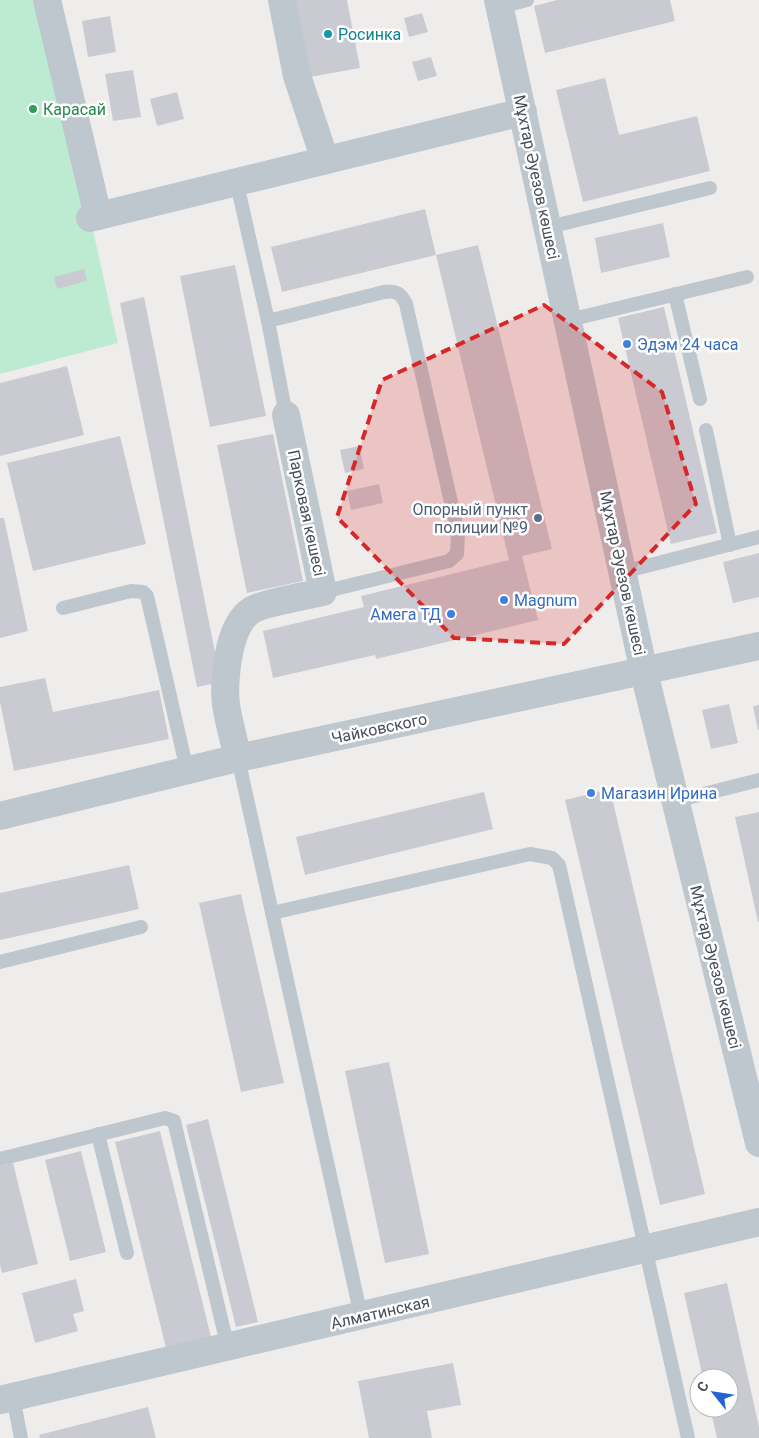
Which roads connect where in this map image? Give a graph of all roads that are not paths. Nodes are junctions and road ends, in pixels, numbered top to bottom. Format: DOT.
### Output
graph roads {
  1 [pos="47,0"];
  2 [pos="282,0"];
  3 [pos="527,0"];
  4 [pos="499,4"];
  5 [pos="523,112"];
  6 [pos="325,160"];
  7 [pos="237,184"];
  8 [pos="710,188"];
  9 [pos="549,227"];
  10 [pos="747,277"];
  11 [pos="675,294"];
  12 [pos="569,320"];
  13 [pos="268,321"];
  14 [pos="700,399"];
  15 [pos="286,415"];
  16 [pos="706,430"];
  17 [pos="759,537"];
  18 [pos="730,545"];
  19 [pos="623,572"];
  20 [pos="323,592"];
  21 [pos="63,608"];
  22 [pos="759,646"];
  23 [pos="644,672"];
  24 [pos="238,758"];
  25 [pos="187,770"];
  26 [pos="759,780"];
  27 [pos="676,801"];
  28 [pos="0,816"];
  29 [pos="272,913"];
  30 [pos="141,927"];
  31 [pos="0,962"];
  32 [pos="755,1106"];
  33 [pos="98,1134"];
  34 [pos="759,1143"];
  35 [pos="0,1158"];
  36 [pos="759,1222"];
  37 [pos="646,1248"];
  38 [pos="127,1253"];
  39 [pos="361,1316"];
  40 [pos="228,1348"];
  41 [pos="6,1399"];
  42 [pos="21,1438"];
  43 [pos="688,1438"];
  1 -- 7 [label="street"];
  2 -- 6 [label="street"];
  3 -- 4 [label="lane"];
  4 -- 5 [label="street, Мұхтар Әуезов көшесі"];
  5 -- 6 [label="street"];
  5 -- 9 [label="street, Мұхтар Әуезов көшесі"];
  6 -- 7 [label="street"];
  7 -- 13 [label="lane"];
  8 -- 9 [label="lane"];
  9 -- 12 [label="street, Мұхтар Әуезов көшесі"];
  10 -- 11 [label="lane"];
  11 -- 12 [label="lane"];
  11 -- 14 [label="lane"];
  12 -- 19 [label="street, Мұхтар Әуезов көшесі"];
  13 -- 15 [label="lane"];
  13 -- 20 [label="lane"];
  15 -- 20 [label="street, Парковая көшесі"];
  16 -- 18 [label="lane"];
  17 -- 18 [label="lane"];
  18 -- 19 [label="lane"];
  19 -- 23 [label="street, Мұхтар Әуезов көшесі"];
  20 -- 24 [label="street, Парковая көшесі"];
  21 -- 25 [label="lane"];
  22 -- 23 [label="street, Чайковского"];
  23 -- 24 [label="street, Чайковского"];
  23 -- 27 [label="street, Мұхтар Әуезов көшесі"];
  24 -- 25 [label="street, Чайковского"];
  24 -- 29 [label="lane"];
  25 -- 28 [label="street, Чайковского"];
  26 -- 27 [label="lane"];
  27 -- 32 [label="street, Мұхтар Әуезов көшесі"];
  29 -- 37 [label="lane"];
  29 -- 39 [label="lane"];
  30 -- 31 [label="lane"];
  32 -- 34 [label="street, Мұхтар Әуезов көшесі"];
  33 -- 35 [label="lane"];
  33 -- 38 [label="lane"];
  33 -- 40 [label="lane"];
  36 -- 37 [label="street, Алматинская"];
  37 -- 39 [label="street, Алматинская"];
  37 -- 43 [label="lane"];
  39 -- 40 [label="street, Алматинская"];
  40 -- 41 [label="street, Алматинская"];
  41 -- 42 [label="lane"];
}
